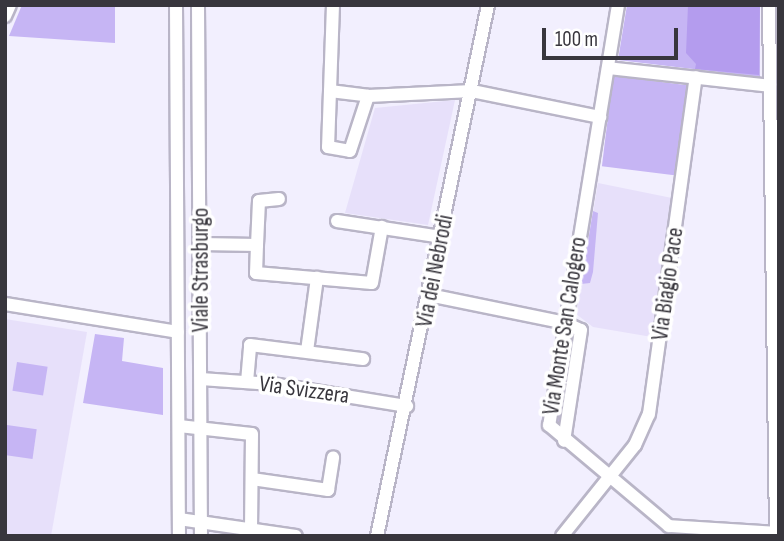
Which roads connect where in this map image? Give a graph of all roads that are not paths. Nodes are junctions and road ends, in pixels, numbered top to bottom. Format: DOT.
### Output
graph roads {
  1 [pos="10,5"];
  2 [pos="176,5"];
  3 [pos="198,5"];
  4 [pos="333,5"];
  5 [pos="488,5"];
  6 [pos="618,5"];
  7 [pos="769,5"];
  8 [pos="5,16"];
  9 [pos="608,68"];
  10 [pos="696,77"];
  11 [pos="771,86"];
  12 [pos="330,91"];
  13 [pos="472,91"];
  14 [pos="368,96"];
  15 [pos="177,104"];
  16 [pos="199,104"];
  17 [pos="600,117"];
  18 [pos="279,199"];
  19 [pos="337,221"];
  20 [pos="382,227"];
  21 [pos="441,237"];
  22 [pos="201,244"];
  23 [pos="257,245"];
  24 [pos="317,278"];
  25 [pos="429,295"];
  26 [pos="5,304"];
  27 [pos="565,323"];
  28 [pos="178,332"];
  29 [pos="307,351"];
  30 [pos="363,359"];
  31 [pos="201,379"];
  32 [pos="247,382"];
  33 [pos="407,406"];
  34 [pos="179,426"];
  35 [pos="200,426"];
  36 [pos="564,441"];
  37 [pos="333,457"];
  38 [pos="252,479"];
  39 [pos="609,479"];
  40 [pos="179,519"];
  41 [pos="201,522"];
  42 [pos="251,529"];
  43 [pos="776,534"];
  44 [pos="179,536"];
  45 [pos="201,536"];
  46 [pos="296,536"];
  47 [pos="377,536"];
  48 [pos="562,536"];
  1 -- 8 [label="street"];
  2 -- 15 [label="street, Viale Strasburgo"];
  3 -- 16 [label="street, Viale Strasburgo"];
  4 -- 12 [label="street"];
  5 -- 13 [label="street, Via dei Nebrodi"];
  6 -- 9 [label="street, Via Monte San Calogero"];
  7 -- 11 [label="street"];
  9 -- 10 [label="street"];
  9 -- 17 [label="street, Via Monte San Calogero"];
  10 -- 11 [label="street"];
  10 -- 39 [label="street, Via Biagio Pace"];
  11 -- 43 [label="street"];
  12 -- 14 [label="street"];
  12 -- 14 [label="street"];
  13 -- 14 [label="street"];
  13 -- 17 [label="street"];
  13 -- 21 [label="street, Via dei Nebrodi"];
  15 -- 16 [label="street"];
  15 -- 28 [label="street, Viale Strasburgo"];
  16 -- 22 [label="street, Viale Strasburgo"];
  17 -- 27 [label="street, Via Monte San Calogero"];
  18 -- 23 [label="street"];
  19 -- 20 [label="street"];
  20 -- 21 [label="street"];
  20 -- 24 [label="street"];
  21 -- 25 [label="street, Via dei Nebrodi"];
  22 -- 23 [label="street"];
  22 -- 31 [label="street, Viale Strasburgo"];
  23 -- 24 [label="street"];
  24 -- 29 [label="street"];
  25 -- 27 [label="street"];
  25 -- 33 [label="street, Via dei Nebrodi"];
  26 -- 28 [label="street"];
  27 -- 36 [label="street, Via Monte San Calogero"];
  27 -- 36 [label="street"];
  28 -- 34 [label="street, Viale Strasburgo"];
  29 -- 30 [label="street"];
  29 -- 32 [label="street"];
  31 -- 32 [label="street, Via Svizzera"];
  31 -- 35 [label="street, Viale Strasburgo"];
  32 -- 33 [label="street, Via Svizzera"];
  33 -- 47 [label="street, Via dei Nebrodi"];
  34 -- 35 [label="street"];
  34 -- 40 [label="street, Viale Strasburgo"];
  35 -- 38 [label="street"];
  35 -- 41 [label="street, Viale Strasburgo"];
  36 -- 39 [label="street, Via Monte San Calogero"];
  37 -- 38 [label="street"];
  38 -- 42 [label="street"];
  39 -- 43 [label="street, Via Monte San Calogero"];
  39 -- 48 [label="street, Via Biagio Pace"];
  40 -- 41 [label="street"];
  40 -- 44 [label="street, Viale Strasburgo"];
  41 -- 42 [label="street"];
  41 -- 45 [label="street, Viale Strasburgo"];
  42 -- 46 [label="street"];
}
